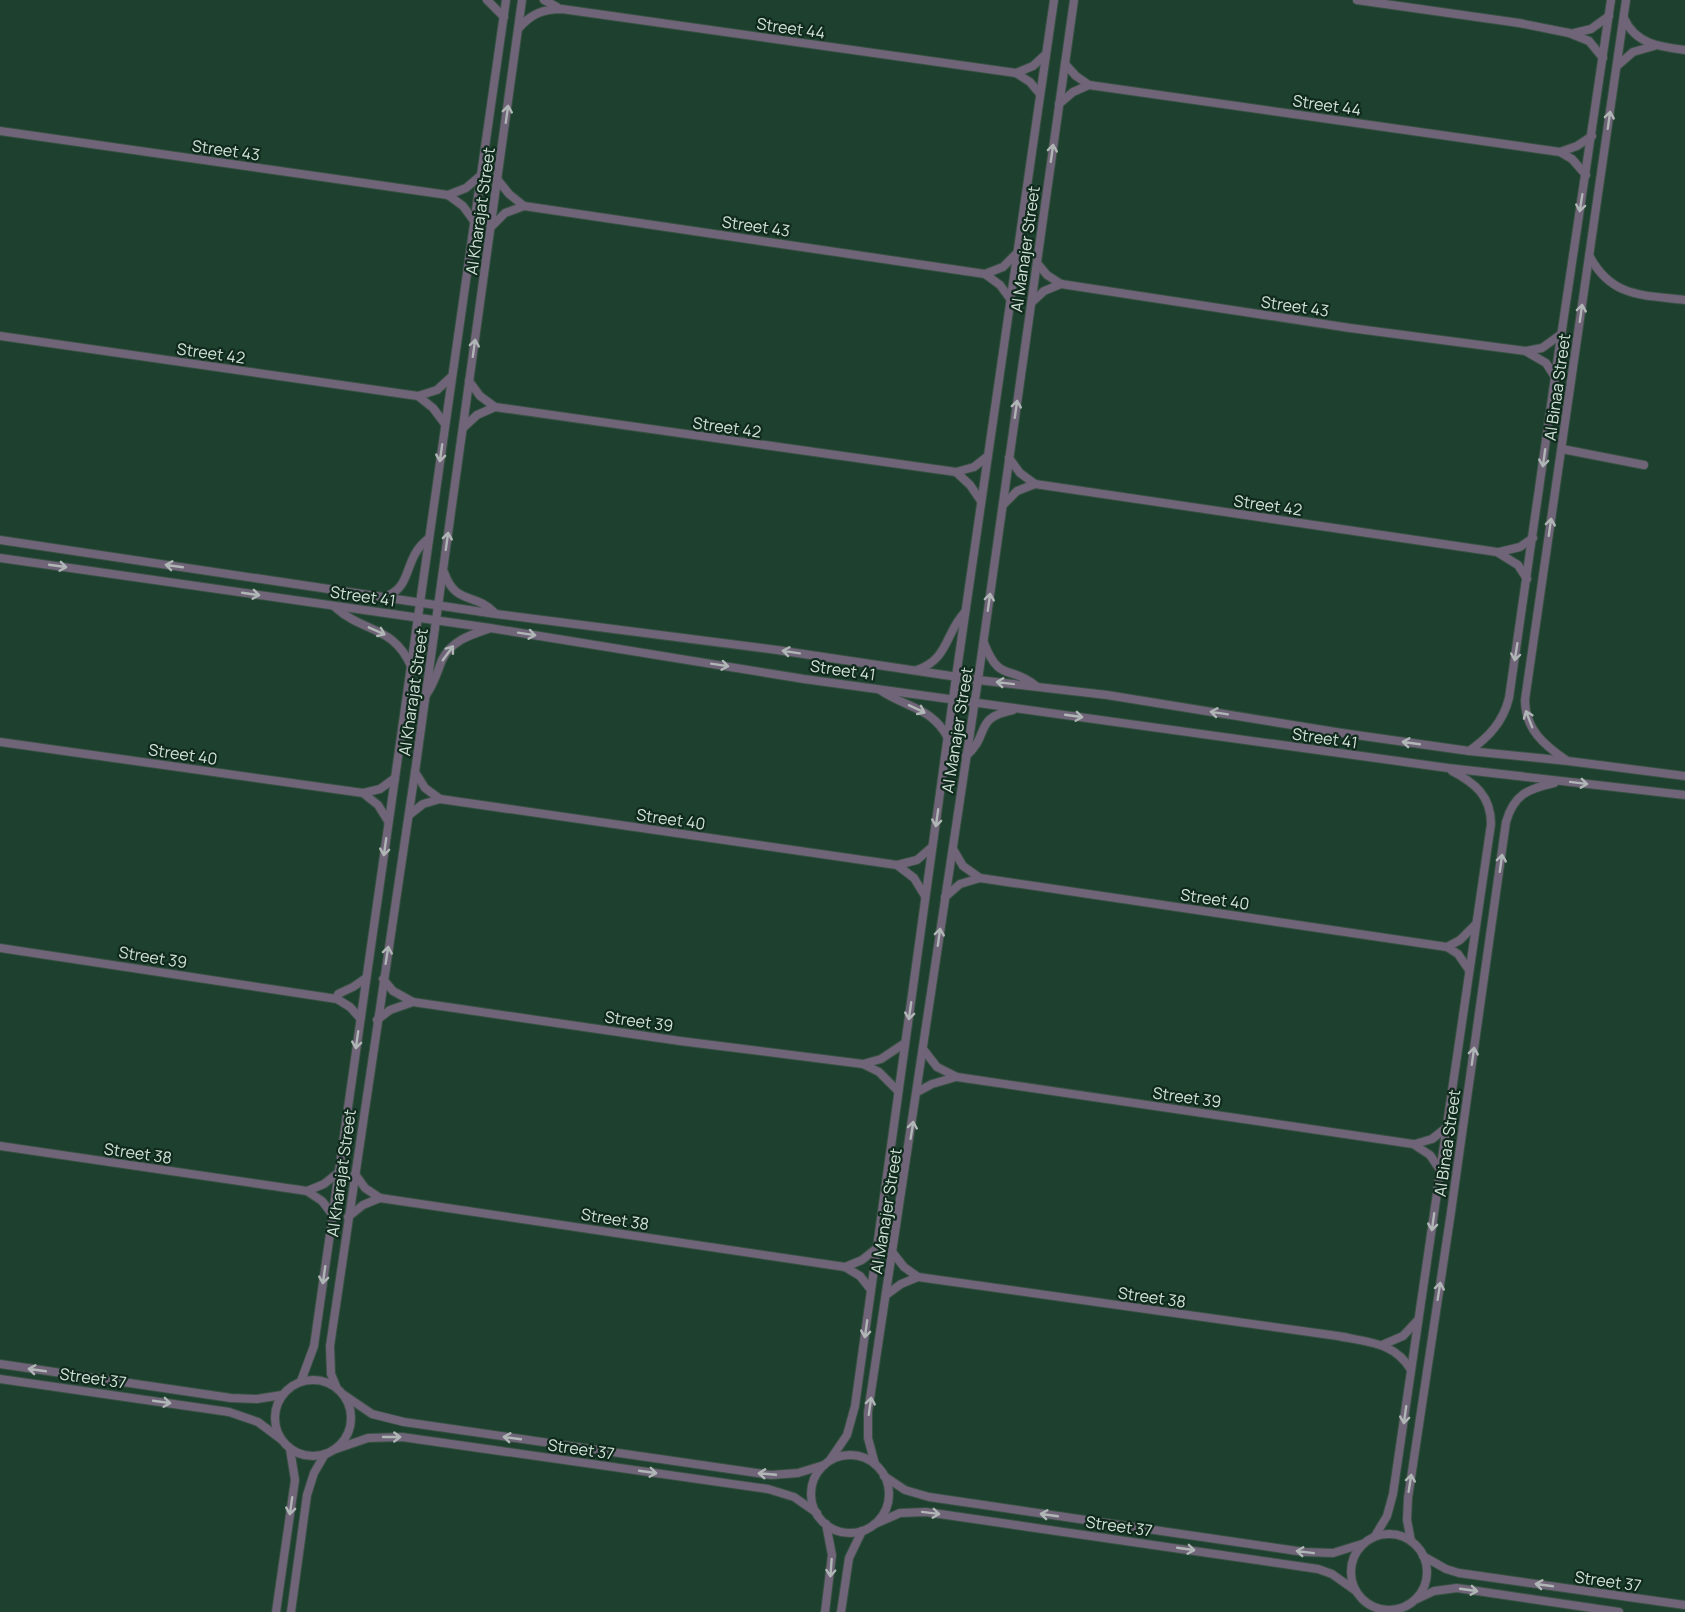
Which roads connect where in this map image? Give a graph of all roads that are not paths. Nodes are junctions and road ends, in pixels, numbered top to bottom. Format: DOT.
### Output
graph roads {
  1 [pos="487,0"];
  2 [pos="506,0"];
  3 [pos="522,0"];
  4 [pos="544,0"];
  5 [pos="1054,0"];
  6 [pos="1074,0"];
  7 [pos="1357,0"];
  8 [pos="1611,0"];
  9 [pos="1626,0"];
  10 [pos="562,9"];
  11 [pos="504,16"];
  12 [pos="1609,16"];
  13 [pos="1624,16"];
  14 [pos="519,28"];
  15 [pos="1569,33"];
  16 [pos="1654,46"];
  17 [pos="1685,50"];
  18 [pos="1046,54"];
  19 [pos="1603,58"];
  20 [pos="1065,64"];
  21 [pos="1616,66"];
  22 [pos="1016,73"];
  23 [pos="1089,85"];
  24 [pos="1040,94"];
  25 [pos="1059,104"];
  26 [pos="0,131"];
  27 [pos="1592,136"];
  28 [pos="1560,152"];
  29 [pos="481,174"];
  30 [pos="1586,174"];
  31 [pos="498,179"];
  32 [pos="448,195"];
  33 [pos="524,206"];
  34 [pos="474,221"];
  35 [pos="491,227"];
  36 [pos="1017,253"];
  37 [pos="1590,257"];
  38 [pos="1037,263"];
  39 [pos="985,274"];
  40 [pos="1061,284"];
  41 [pos="1011,300"];
  42 [pos="1685,300"];
  43 [pos="1031,304"];
  44 [pos="1561,334"];
  45 [pos="0,336"];
  46 [pos="1526,351"];
  47 [pos="1555,376"];
  48 [pos="452,377"];
  49 [pos="469,381"];
  50 [pos="418,396"];
  51 [pos="495,407"];
  52 [pos="445,424"];
  53 [pos="463,428"];
  54 [pos="1562,449"];
  55 [pos="988,456"];
  56 [pos="1010,458"];
  57 [pos="1644,465"];
  58 [pos="956,472"];
  59 [pos="1035,484"];
  60 [pos="981,501"];
  61 [pos="1003,505"];
  62 [pos="1533,538"];
  63 [pos="428,539"];
  64 [pos="0,540"];
  65 [pos="1497,552"];
  66 [pos="0,558"];
  67 [pos="443,569"];
  68 [pos="1527,579"];
  69 [pos="385,597"];
  70 [pos="419,602"];
  71 [pos="438,605"];
  72 [pos="334,606"];
  73 [pos="966,611"];
  74 [pos="496,614"];
  75 [pos="418,618"];
  76 [pos="436,620"];
  77 [pos="490,628"];
  78 [pos="984,642"];
  79 [pos="411,666"];
  80 [pos="916,671"];
  81 [pos="956,677"];
  82 [pos="978,680"];
  83 [pos="1037,687"];
  84 [pos="878,689"];
  85 [pos="425,696"];
  86 [pos="953,699"];
  87 [pos="974,702"];
  88 [pos="1019,708"];
  89 [pos="948,738"];
  90 [pos="0,742"];
  91 [pos="1469,751"];
  92 [pos="966,756"];
  93 [pos="1568,761"];
  94 [pos="1448,768"];
  95 [pos="415,772"];
  96 [pos="1685,776"];
  97 [pos="395,778"];
  98 [pos="1560,781"];
  99 [pos="363,793"];
  100 [pos="1685,795"];
  101 [pos="440,799"];
  102 [pos="409,815"];
  103 [pos="388,821"];
  104 [pos="932,847"];
  105 [pos="952,848"];
  106 [pos="897,865"];
  107 [pos="980,878"];
  108 [pos="925,896"];
  109 [pos="945,897"];
  110 [pos="1476,924"];
  111 [pos="1447,947"];
  112 [pos="0,948"];
  113 [pos="1469,972"];
  114 [pos="366,978"];
  115 [pos="383,979"];
  116 [pos="337,999"];
  117 [pos="413,1002"];
  118 [pos="360,1018"];
  119 [pos="377,1020"];
  120 [pos="905,1043"];
  121 [pos="923,1049"];
  122 [pos="862,1064"];
  123 [pos="957,1077"];
  124 [pos="898,1091"];
  125 [pos="917,1092"];
  126 [pos="1447,1127"];
  127 [pos="1413,1144"];
  128 [pos="0,1146"];
  129 [pos="339,1172"];
  130 [pos="1440,1172"];
  131 [pos="355,1174"];
  132 [pos="307,1191"];
  133 [pos="380,1198"];
  134 [pos="332,1214"];
  135 [pos="348,1217"];
  136 [pos="877,1248"];
  137 [pos="893,1253"];
  138 [pos="845,1267"];
  139 [pos="918,1277"];
  140 [pos="871,1290"];
  141 [pos="886,1295"];
  142 [pos="1419,1319"];
  143 [pos="1382,1345"];
  144 [pos="0,1364"];
  145 [pos="1411,1370"];
  146 [pos="0,1379"];
  147 [pos="301,1381"];
  148 [pos="336,1386"];
  149 [pos="282,1395"];
  150 [pos="344,1395"];
  151 [pos="282,1440"];
  152 [pos="290,1449"];
  153 [pos="336,1449"];
  154 [pos="325,1454"];
  155 [pos="827,1463"];
  156 [pos="874,1464"];
  157 [pos="884,1476"];
  158 [pos="817,1513"];
  159 [pos="826,1524"];
  160 [pos="875,1524"];
  161 [pos="862,1531"];
  162 [pos="1374,1536"];
  163 [pos="1411,1541"];
  164 [pos="1362,1544"];
  165 [pos="1423,1556"];
  166 [pos="1356,1592"];
  167 [pos="1364,1601"];
  168 [pos="1413,1601"];
  169 [pos="1685,1605"];
  170 [pos="1400,1610"];
  171 [pos="276,1612"];
  172 [pos="291,1612"];
  173 [pos="825,1612"];
  174 [pos="841,1612"];
  175 [pos="1370,1612"];
  176 [pos="1619,1612"];
  1 -- 11 [label="street"];
  2 -- 11 [label="street, Al Kharajat Street"];
  3 -- 14 [label="street, Al Kharajat Street"];
  4 -- 10 [label="street, Street 44"];
  5 -- 18 [label="street, Al Manajer Street"];
  6 -- 20 [label="street, Al Manajer Street"];
  7 -- 15 [label="street"];
  8 -- 12 [label="street, Al Binaa Street"];
  9 -- 13 [label="street, Al Binaa Street"];
  10 -- 14 [label="street, Street 44"];
  10 -- 22 [label="street, Street 44"];
  11 -- 29 [label="street, Al Kharajat Street"];
  12 -- 15 [label="street"];
  12 -- 19 [label="street, Al Binaa Street"];
  13 -- 16 [label="street"];
  13 -- 21 [label="street, Al Binaa Street"];
  31 -- 14 [label="street, Al Kharajat Street, one-way"];
  15 -- 19 [label="street"];
  16 -- 17 [label="street"];
  16 -- 21 [label="street"];
  18 -- 22 [label="street"];
  18 -- 24 [label="street, Al Manajer Street"];
  19 -- 27 [label="street, Al Binaa Street"];
  20 -- 23 [label="street"];
  20 -- 25 [label="street, Al Manajer Street"];
  37 -- 21 [label="street, Al Binaa Street, one-way"];
  22 -- 24 [label="street"];
  23 -- 25 [label="street"];
  23 -- 28 [label="street, Street 44"];
  24 -- 36 [label="street, Al Manajer Street"];
  38 -- 25 [label="street, Al Manajer Street, one-way"];
  26 -- 32 [label="street, Street 43"];
  27 -- 28 [label="street"];
  27 -- 30 [label="street, Al Binaa Street"];
  28 -- 30 [label="street"];
  29 -- 32 [label="street"];
  29 -- 34 [label="street, Al Kharajat Street"];
  30 -- 44 [label="street, Al Binaa Street, one-way"];
  31 -- 33 [label="street"];
  31 -- 35 [label="street, Al Kharajat Street"];
  32 -- 34 [label="street"];
  33 -- 35 [label="street"];
  33 -- 39 [label="street, Street 43"];
  34 -- 48 [label="street, Al Kharajat Street"];
  49 -- 35 [label="street, Al Kharajat Street, one-way"];
  36 -- 39 [label="street"];
  36 -- 41 [label="street, Al Manajer Street"];
  37 -- 42 [label="street"];
  54 -- 37 [label="street, Al Binaa Street, one-way"];
  38 -- 40 [label="street"];
  38 -- 43 [label="street, Al Manajer Street"];
  39 -- 41 [label="street"];
  40 -- 43 [label="street"];
  40 -- 46 [label="street, Street 43"];
  41 -- 55 [label="street, Al Manajer Street"];
  56 -- 43 [label="street, Al Manajer Street, one-way"];
  44 -- 46 [label="street, Street 43"];
  44 -- 47 [label="street, Al Binaa Street"];
  45 -- 50 [label="street, Street 42"];
  46 -- 47 [label="street, Street 43"];
  47 -- 62 [label="street, Al Binaa Street, one-way"];
  48 -- 50 [label="street"];
  48 -- 52 [label="street, Al Kharajat Street"];
  49 -- 51 [label="street"];
  49 -- 53 [label="street, Al Kharajat Street"];
  50 -- 52 [label="street"];
  51 -- 53 [label="street"];
  51 -- 58 [label="street, Street 42"];
  52 -- 63 [label="street, Al Kharajat Street, one-way"];
  67 -- 53 [label="street, Al Kharajat Street, one-way"];
  54 -- 57 [label="street"];
  93 -- 54 [label="street, Al Binaa Street, one-way"];
  55 -- 58 [label="street"];
  55 -- 60 [label="street, Al Manajer Street"];
  56 -- 59 [label="street"];
  56 -- 61 [label="street, Al Manajer Street"];
  58 -- 60 [label="street"];
  59 -- 61 [label="street"];
  59 -- 65 [label="street, Street 42"];
  60 -- 73 [label="street, Al Manajer Street"];
  78 -- 61 [label="street, Al Manajer Street, one-way"];
  62 -- 65 [label="street, Street 42"];
  62 -- 68 [label="street, Al Binaa Street"];
  63 -- 69 [label="street"];
  63 -- 70 [label="street, Al Kharajat Street"];
  69 -- 64 [label="street, Street 41, one-way"];
  65 -- 68 [label="street, Street 42"];
  66 -- 72 [label="street, Street 41, one-way"];
  67 -- 71 [label="street, Al Kharajat Street"];
  67 -- 74 [label="street"];
  68 -- 91 [label="street, Al Binaa Street, one-way"];
  69 -- 70 [label="street, Street 41"];
  70 -- 71 [label="street, Street 41"];
  70 -- 75 [label="street, Al Kharajat Street"];
  71 -- 74 [label="street, Street 41"];
  71 -- 76 [label="street, Al Kharajat Street"];
  72 -- 75 [label="street, Street 41"];
  72 -- 79 [label="street, one-way"];
  73 -- 80 [label="street, Al Manajer Street"];
  73 -- 81 [label="street, Al Manajer Street"];
  80 -- 74 [label="street, Street 41, one-way"];
  75 -- 76 [label="street, Street 41"];
  75 -- 79 [label="street, Al Kharajat Street"];
  76 -- 77 [label="street, Street 41"];
  76 -- 85 [label="street, Al Kharajat Street"];
  77 -- 84 [label="street, Street 41, one-way"];
  85 -- 77 [label="street, one-way"];
  78 -- 82 [label="street, Al Manajer Street"];
  78 -- 83 [label="street"];
  79 -- 97 [label="street, Al Kharajat Street"];
  80 -- 81 [label="street, Street 41"];
  81 -- 82 [label="street, Street 41"];
  81 -- 86 [label="street, Al Manajer Street"];
  83 -- 82 [label="street, Street 41, one-way"];
  82 -- 87 [label="street, Al Manajer Street"];
  91 -- 83 [label="street, Street 41, one-way"];
  84 -- 86 [label="street, Street 41"];
  84 -- 89 [label="street, Al Manajer Street, one-way"];
  85 -- 95 [label="street, Al Kharajat Street"];
  86 -- 87 [label="street, Street 41"];
  86 -- 89 [label="street, Al Manajer Street"];
  87 -- 88 [label="street, Street 41"];
  87 -- 92 [label="street, Al Manajer Street"];
  88 -- 92 [label="street"];
  88 -- 94 [label="street, Street 41, one-way"];
  89 -- 104 [label="street, Al Manajer Street, one-way"];
  90 -- 99 [label="street, Street 40"];
  91 -- 93 [label="street, Street 41"];
  92 -- 105 [label="street, Al Manajer Street"];
  93 -- 96 [label="street, Street 41"];
  94 -- 98 [label="street, Street 41"];
  94 -- 110 [label="street, Al Binaa Street"];
  95 -- 101 [label="street"];
  95 -- 102 [label="street, Al Kharajat Street"];
  97 -- 99 [label="street"];
  97 -- 103 [label="street, Al Kharajat Street"];
  98 -- 100 [label="street, Street 41, one-way"];
  163 -- 98 [label="street, Al Binaa Street, one-way"];
  99 -- 103 [label="street"];
  101 -- 102 [label="street"];
  101 -- 106 [label="street, Street 40"];
  115 -- 102 [label="street, Al Kharajat Street, one-way"];
  103 -- 114 [label="street, Al Kharajat Street, one-way"];
  104 -- 106 [label="street"];
  104 -- 108 [label="street, Al Manajer Street"];
  105 -- 107 [label="street"];
  105 -- 109 [label="street, Al Manajer Street"];
  106 -- 108 [label="street"];
  107 -- 109 [label="street"];
  107 -- 111 [label="street, Street 40"];
  108 -- 120 [label="street, Al Manajer Street, one-way"];
  121 -- 109 [label="street, Al Manajer Street, one-way"];
  110 -- 111 [label="street"];
  110 -- 113 [label="street, Al Binaa Street"];
  111 -- 113 [label="street"];
  112 -- 116 [label="street, Street 39"];
  113 -- 126 [label="street, Al Binaa Street"];
  114 -- 116 [label="street"];
  114 -- 118 [label="street, Al Kharajat Street"];
  115 -- 117 [label="street, Street 39"];
  115 -- 119 [label="street, Al Kharajat Street"];
  116 -- 118 [label="street"];
  117 -- 119 [label="street"];
  117 -- 122 [label="street, Street 39"];
  118 -- 129 [label="street, Al Kharajat Street, one-way"];
  119 -- 131 [label="street, Al Kharajat Street"];
  120 -- 122 [label="street, Street 39"];
  120 -- 124 [label="street, Al Manajer Street"];
  121 -- 123 [label="street, Street 39"];
  121 -- 125 [label="street, Al Manajer Street"];
  122 -- 124 [label="street, Street 39"];
  123 -- 125 [label="street, Street 39"];
  123 -- 127 [label="street, Street 39"];
  124 -- 136 [label="street, Al Manajer Street"];
  137 -- 125 [label="street, Al Manajer Street, one-way"];
  126 -- 127 [label="street"];
  126 -- 130 [label="street, Al Binaa Street"];
  127 -- 130 [label="street"];
  128 -- 132 [label="street, Street 38"];
  129 -- 132 [label="street"];
  129 -- 134 [label="street, Al Kharajat Street"];
  130 -- 142 [label="street, Al Binaa Street, one-way"];
  131 -- 133 [label="street"];
  131 -- 135 [label="street, Al Kharajat Street"];
  132 -- 134 [label="street"];
  133 -- 135 [label="street"];
  133 -- 138 [label="street, Street 38"];
  134 -- 147 [label="street, Al Kharajat Street, one-way"];
  135 -- 148 [label="street, Al Kharajat Street"];
  136 -- 138 [label="street"];
  136 -- 140 [label="street, Al Manajer Street"];
  137 -- 139 [label="street"];
  137 -- 141 [label="street, Al Manajer Street"];
  138 -- 140 [label="street"];
  139 -- 141 [label="street"];
  139 -- 143 [label="street, Street 38"];
  140 -- 155 [label="street, Al Manajer Street, one-way"];
  156 -- 141 [label="street, Al Manajer Street, one-way"];
  142 -- 143 [label="street"];
  142 -- 145 [label="street, Al Binaa Street"];
  143 -- 145 [label="street, Street 38"];
  149 -- 144 [label="street, Street 37, one-way"];
  145 -- 162 [label="street, Al Binaa Street, one-way"];
  146 -- 151 [label="street, Street 37, one-way"];
  147 -- 148 [label="street"];
  147 -- 149 [label="street"];
  148 -- 150 [label="street"];
  149 -- 151 [label="street"];
  150 -- 153 [label="street"];
  155 -- 150 [label="street, Street 37, one-way"];
  151 -- 152 [label="street"];
  152 -- 154 [label="street"];
  152 -- 171 [label="street, one-way"];
  153 -- 154 [label="street"];
  153 -- 158 [label="street, Street 37, one-way"];
  154 -- 172 [label="street"];
  155 -- 156 [label="street"];
  155 -- 158 [label="street"];
  156 -- 157 [label="street"];
  157 -- 160 [label="street"];
  164 -- 157 [label="street, Street 37, one-way"];
  158 -- 159 [label="street"];
  159 -- 161 [label="street"];
  159 -- 173 [label="street, one-way"];
  160 -- 161 [label="street"];
  160 -- 166 [label="street, Street 37, one-way"];
  161 -- 174 [label="street"];
  162 -- 163 [label="street"];
  162 -- 164 [label="street"];
  163 -- 165 [label="street"];
  164 -- 166 [label="street"];
  165 -- 168 [label="street"];
  169 -- 165 [label="street, Street 37, one-way"];
  166 -- 167 [label="street"];
  167 -- 170 [label="street"];
  167 -- 175 [label="street"];
  168 -- 170 [label="street"];
  168 -- 176 [label="street, Street 37, one-way"];
}
